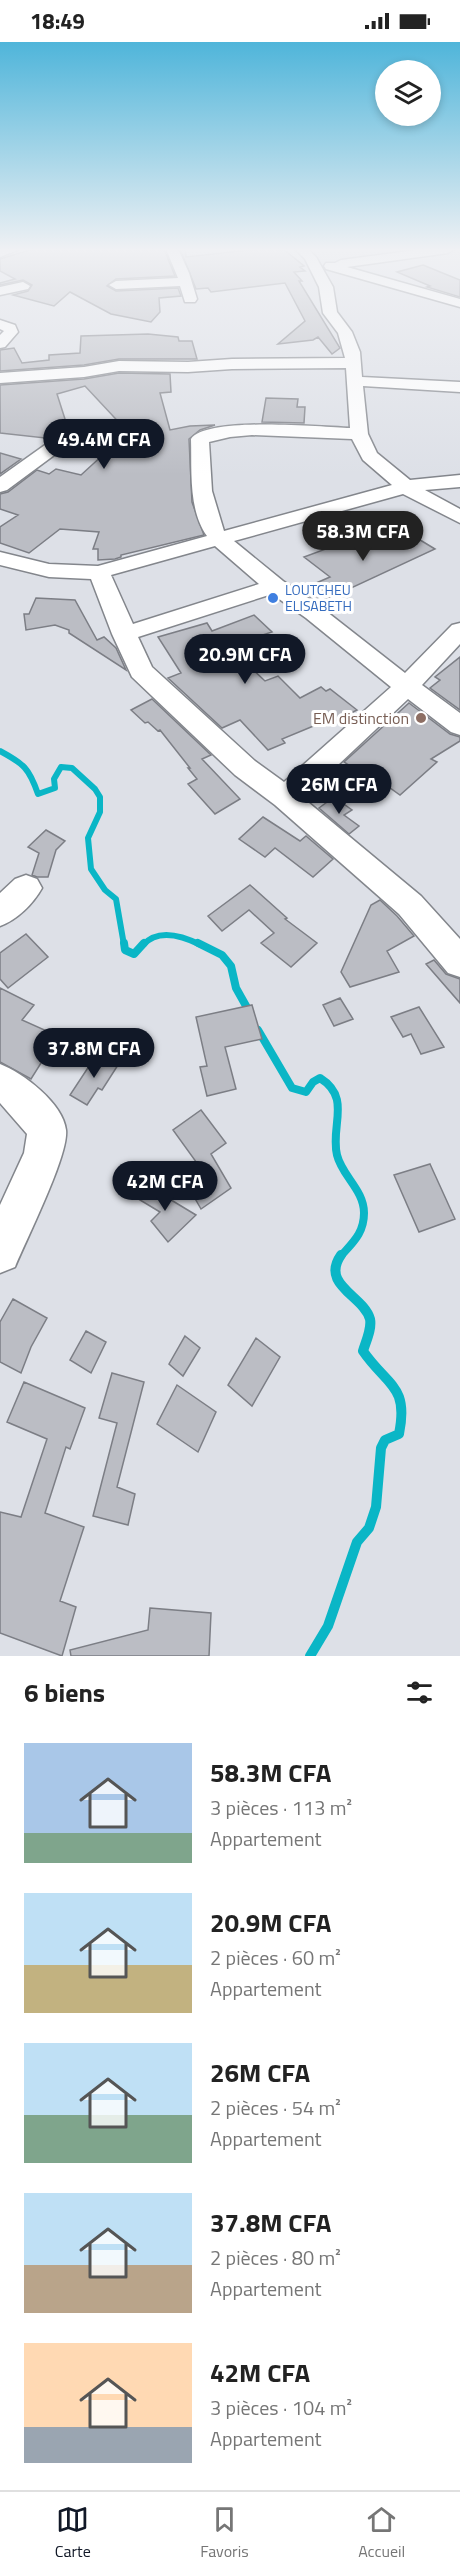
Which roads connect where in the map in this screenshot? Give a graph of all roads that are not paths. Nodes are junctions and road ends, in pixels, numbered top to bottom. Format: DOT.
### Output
graph roads {
  1 [pos="0,324"];
  2 [pos="339,324"];
  3 [pos="0,344"];
  4 [pos="353,363"];
  5 [pos="0,378"];
  6 [pos="357,381"];
  7 [pos="460,387"];
  8 [pos="359,434"];
  9 [pos="51,449"];
  10 [pos="460,481"];
  11 [pos="0,486"];
  12 [pos="407,488"];
  13 [pos="460,517"];
  14 [pos="220,540"];
  15 [pos="0,558"];
  16 [pos="99,572"];
  17 [pos="274,586"];
  18 [pos="460,630"];
  19 [pos="124,634"];
  20 [pos="408,685"];
  21 [pos="460,726"];
  22 [pos="285,798"];
  23 [pos="26,888"];
  24 [pos="0,913"];
  25 [pos="460,963"];
  26 [pos="0,1082"];
  27 [pos="0,1252"];
  1 -- 3 [label="street"];
  2 -- 4 [label="street"];
  4 -- 5 [label="street"];
  4 -- 6 [label="street"];
  6 -- 7 [label="street"];
  6 -- 8 [label="street"];
  8 -- 12 [label="street"];
  8 -- 14 [label="street"];
  9 -- 11 [label="street"];
  10 -- 12 [label="street"];
  12 -- 13 [label="street"];
  12 -- 14 [label="street"];
  14 -- 16 [label="street"];
  14 -- 17 [label="street"];
  15 -- 16 [label="street"];
  16 -- 19 [label="street"];
  17 -- 19 [label="street"];
  17 -- 20 [label="street"];
  18 -- 20 [label="street"];
  19 -- 22 [label="street"];
  20 -- 21 [label="street"];
  20 -- 22 [label="street"];
  22 -- 25 [label="street"];
  23 -- 24 [label="street"];
  26 -- 27 [label="street"];
}
